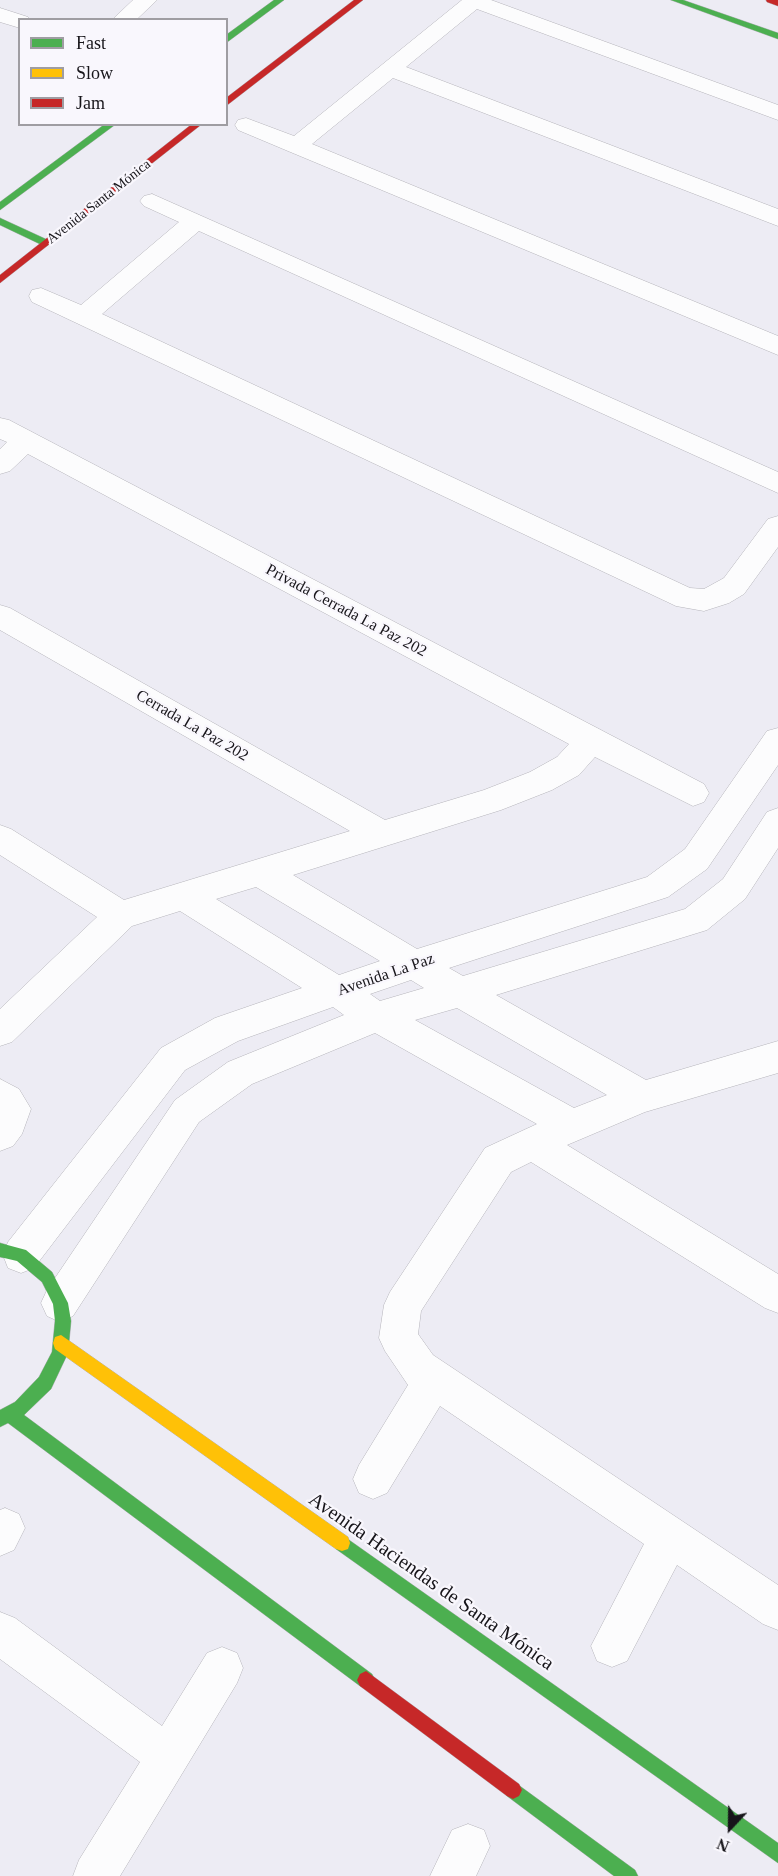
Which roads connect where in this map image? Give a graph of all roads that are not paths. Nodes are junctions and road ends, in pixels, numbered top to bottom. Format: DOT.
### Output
graph roads {
  1 [pos="146,0"];
  2 [pos="280,0"];
  3 [pos="359,0"];
  4 [pos="475,0"];
  5 [pos="675,0"];
  6 [pos="770,0"];
  7 [pos="778,3"];
  8 [pos="0,14"];
  9 [pos="124,18"];
  10 [pos="18,21"];
  11 [pos="778,36"];
  12 [pos="228,38"];
  13 [pos="391,69"];
  14 [pos="228,101"];
  15 [pos="778,113"];
  16 [pos="246,125"];
  17 [pos="109,126"];
  18 [pos="195,126"];
  19 [pos="296,146"];
  20 [pos="152,201"];
  21 [pos="0,207"];
  22 [pos="778,218"];
  23 [pos="0,221"];
  24 [pos="196,221"];
  25 [pos="46,243"];
  26 [pos="0,280"];
  27 [pos="42,296"];
  28 [pos="84,316"];
  29 [pos="778,346"];
  30 [pos="0,427"];
  31 [pos="26,441"];
  32 [pos="0,464"];
  33 [pos="778,483"];
  34 [pos="778,526"];
  35 [pos="0,616"];
  36 [pos="778,740"];
  37 [pos="591,741"];
  38 [pos="693,793"];
  39 [pos="778,821"];
  40 [pos="384,835"];
  41 [pos="0,838"];
  42 [pos="261,873"];
  43 [pos="183,896"];
  44 [pos="121,915"];
  45 [pos="415,964"];
  46 [pos="338,992"];
  47 [pos="460,992"];
  48 [pos="377,1017"];
  49 [pos="0,1031"];
  50 [pos="778,1057"];
  51 [pos="0,1095"];
  52 [pos="643,1097"];
  53 [pos="572,1125"];
  54 [pos="0,1134"];
  55 [pos="531,1143"];
  56 [pos="10,1253"];
  57 [pos="778,1294"];
  58 [pos="60,1303"];
  59 [pos="61,1343"];
  60 [pos="434,1379"];
  61 [pos="5,1416"];
  62 [pos="373,1479"];
  63 [pos="670,1537"];
  64 [pos="778,1609"];
  65 [pos="0,1633"];
  66 [pos="612,1646"];
  67 [pos="222,1668"];
  68 [pos="168,1757"];
  69 [pos="778,1854"];
  70 [pos="95,1876"];
  71 [pos="629,1876"];
  1 -- 9 [label="street"];
  2 -- 12 [label="street"];
  3 -- 14 [label="street"];
  4 -- 13 [label="street"];
  4 -- 15 [label="street"];
  5 -- 11 [label="street"];
  6 -- 7 [label="street"];
  8 -- 10 [label="street"];
  13 -- 19 [label="street"];
  13 -- 22 [label="street"];
  16 -- 19 [label="street"];
  17 -- 21 [label="street"];
  18 -- 25 [label="street, Avenida Santa Mónica"];
  19 -- 29 [label="street"];
  20 -- 24 [label="street"];
  23 -- 25 [label="street"];
  24 -- 28 [label="street"];
  24 -- 33 [label="street"];
  25 -- 26 [label="street, Avenida Santa Mónica"];
  27 -- 28 [label="street"];
  28 -- 34 [label="street"];
  30 -- 31 [label="street, Privada Cerrada La Paz 202"];
  31 -- 32 [label="street"];
  31 -- 37 [label="street, Privada Cerrada La Paz 202"];
  35 -- 40 [label="street, Cerrada La Paz 202"];
  36 -- 45 [label="street, Avenida La Paz"];
  37 -- 38 [label="street, Privada Cerrada La Paz 202"];
  37 -- 40 [label="street"];
  39 -- 47 [label="street"];
  40 -- 42 [label="street"];
  41 -- 44 [label="street"];
  42 -- 43 [label="street"];
  42 -- 45 [label="street"];
  43 -- 44 [label="street"];
  43 -- 46 [label="street"];
  44 -- 49 [label="street"];
  45 -- 46 [label="street, Avenida La Paz"];
  45 -- 47 [label="street"];
  46 -- 48 [label="street"];
  46 -- 56 [label="street, Avenida La Paz"];
  47 -- 48 [label="street"];
  47 -- 52 [label="street"];
  48 -- 53 [label="street"];
  48 -- 58 [label="street"];
  50 -- 52 [label="street"];
  51 -- 54 [label="street"];
  52 -- 53 [label="street"];
  53 -- 55 [label="street"];
  55 -- 57 [label="street"];
  55 -- 60 [label="street"];
  56 -- 58 [label="street"];
  58 -- 59 [label="street"];
  59 -- 61 [label="street"];
  59 -- 69 [label="street, Avenida Haciendas de Santa Mónica"];
  60 -- 62 [label="street"];
  60 -- 63 [label="street"];
  61 -- 71 [label="street"];
  63 -- 64 [label="street"];
  63 -- 66 [label="street"];
  65 -- 68 [label="street"];
  67 -- 68 [label="street"];
  68 -- 70 [label="street"];
}
